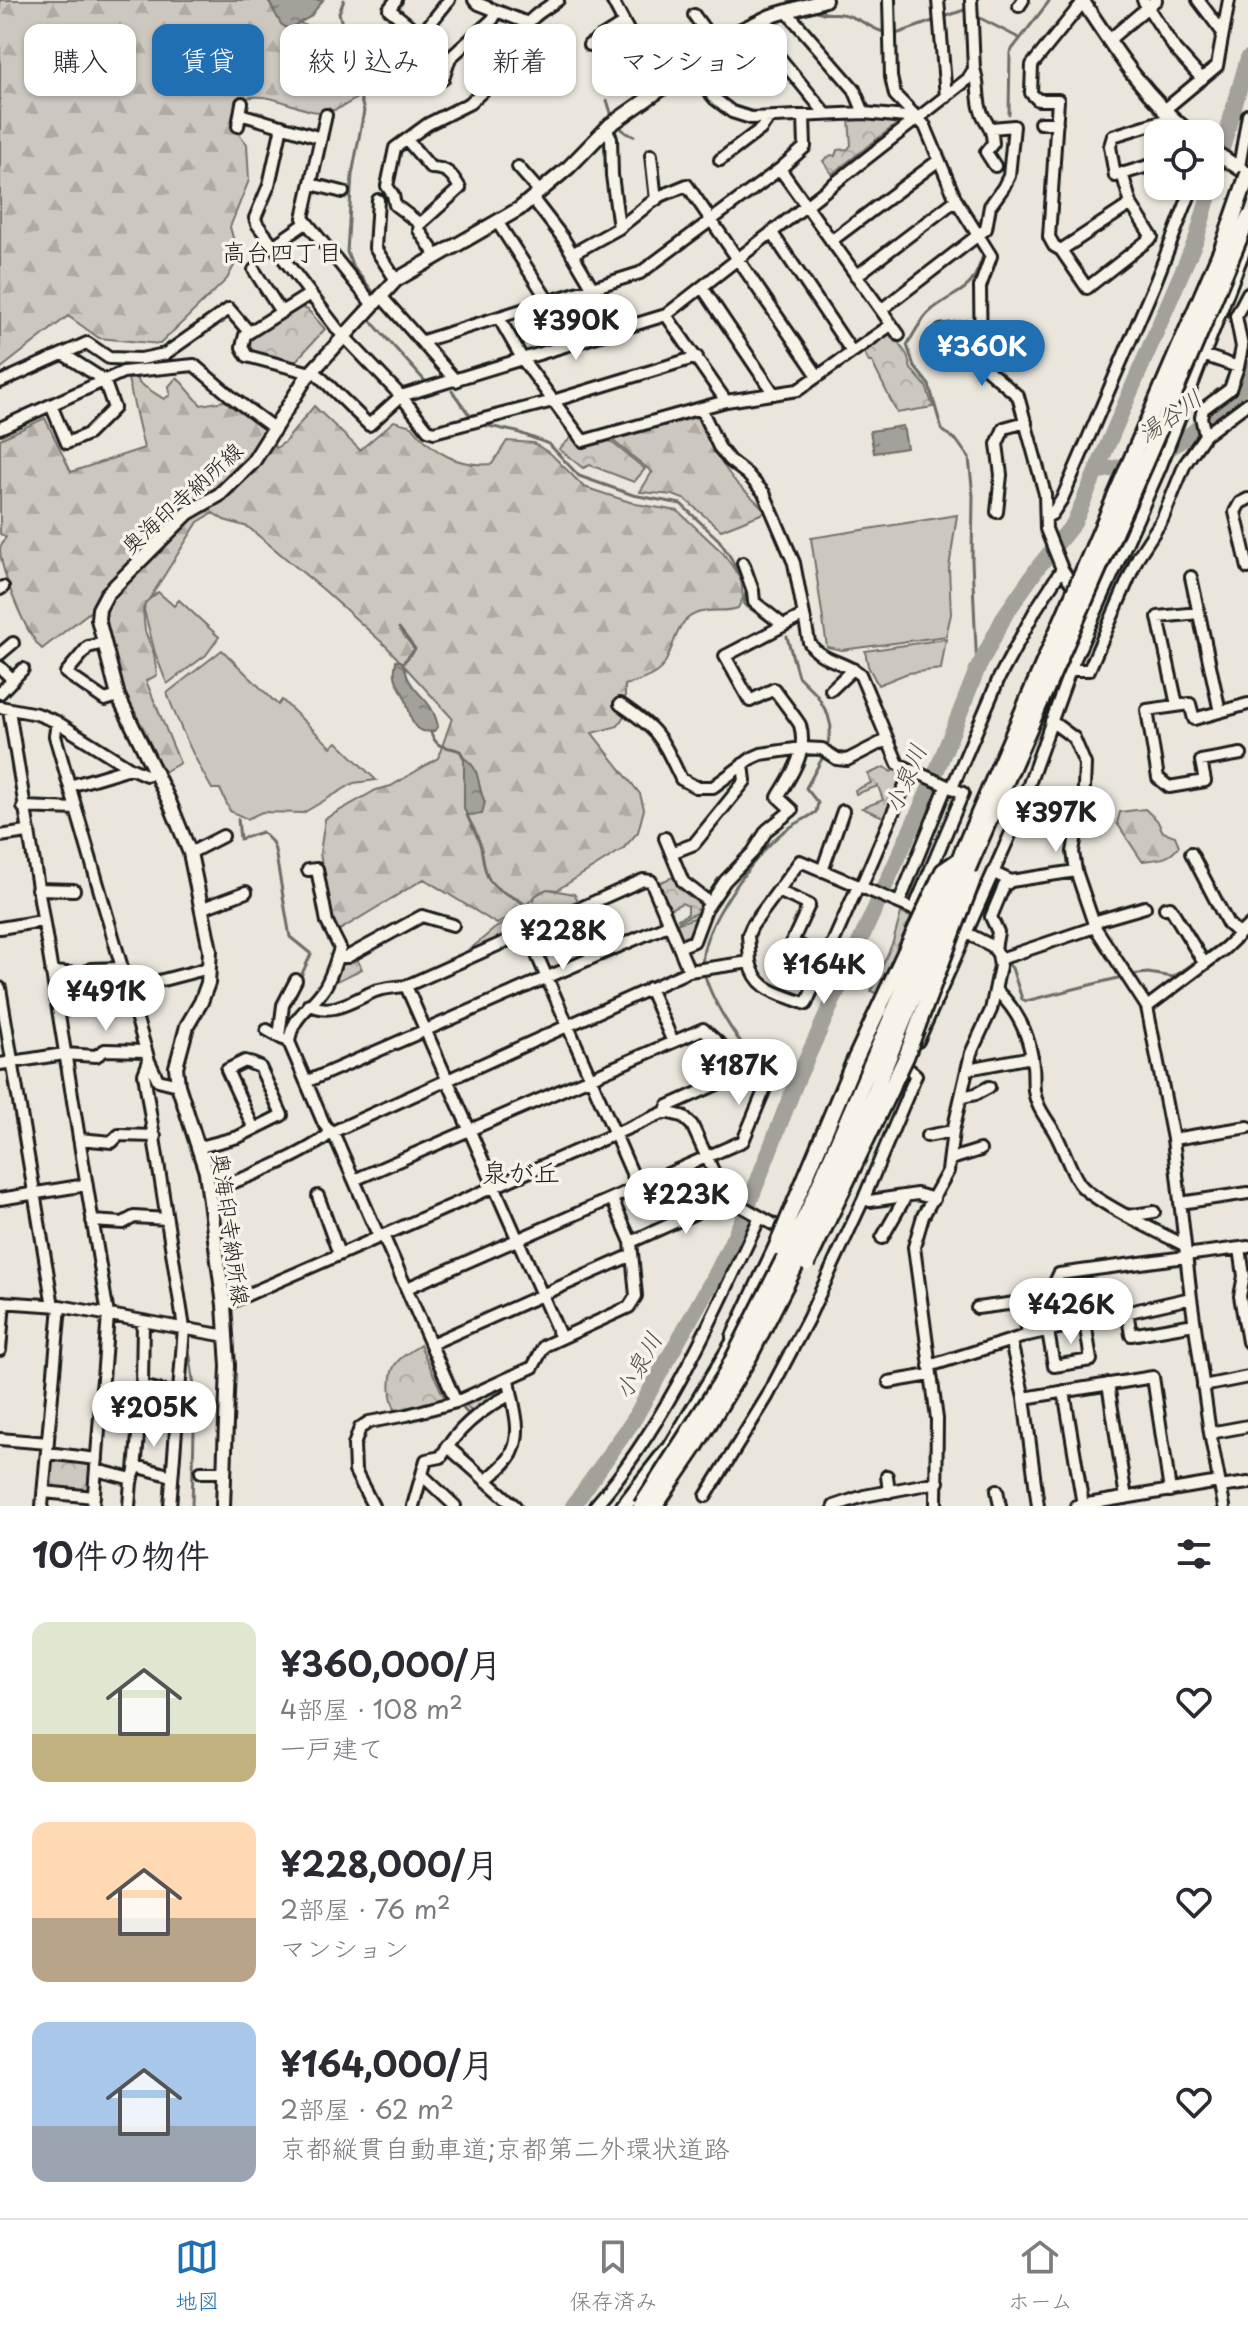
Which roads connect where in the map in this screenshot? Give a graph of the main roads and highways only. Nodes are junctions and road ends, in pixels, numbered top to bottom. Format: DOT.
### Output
graph roads {
  1 [pos="825,0"];
  2 [pos="1082,1"];
  3 [pos="794,6"];
  4 [pos="1173,120"];
  5 [pos="1224,158"];
  6 [pos="1242,170"];
  7 [pos="1248,218"];
  8 [pos="1011,769"];
  9 [pos="959,860"];
  10 [pos="734,1337"];
  11 [pos="705,1432"];
  12 [pos="666,1452"];
  13 [pos="223,1506"];
  14 [pos="624,1506"];
  15 [pos="641,1506"];
  16 [pos="656,1506"];
  1 -- 3 [label="main road, 奥海印寺納所線"];
  2 -- 4 [label="main road"];
  3 -- 13 [label="main road, 奥海印寺納所線"];
  5 -- 6 [label="main road"];
  6 -- 9 [label="highway, bridge"];
  7 -- 8 [label="highway, bridge"];
  8 -- 11 [label="highway, bridge"];
  8 -- 16 [label="highway, bridge"];
  9 -- 10 [label="highway, bridge"];
  9 -- 15 [label="highway, bridge"];
  12 -- 14 [label="highway"];
}
